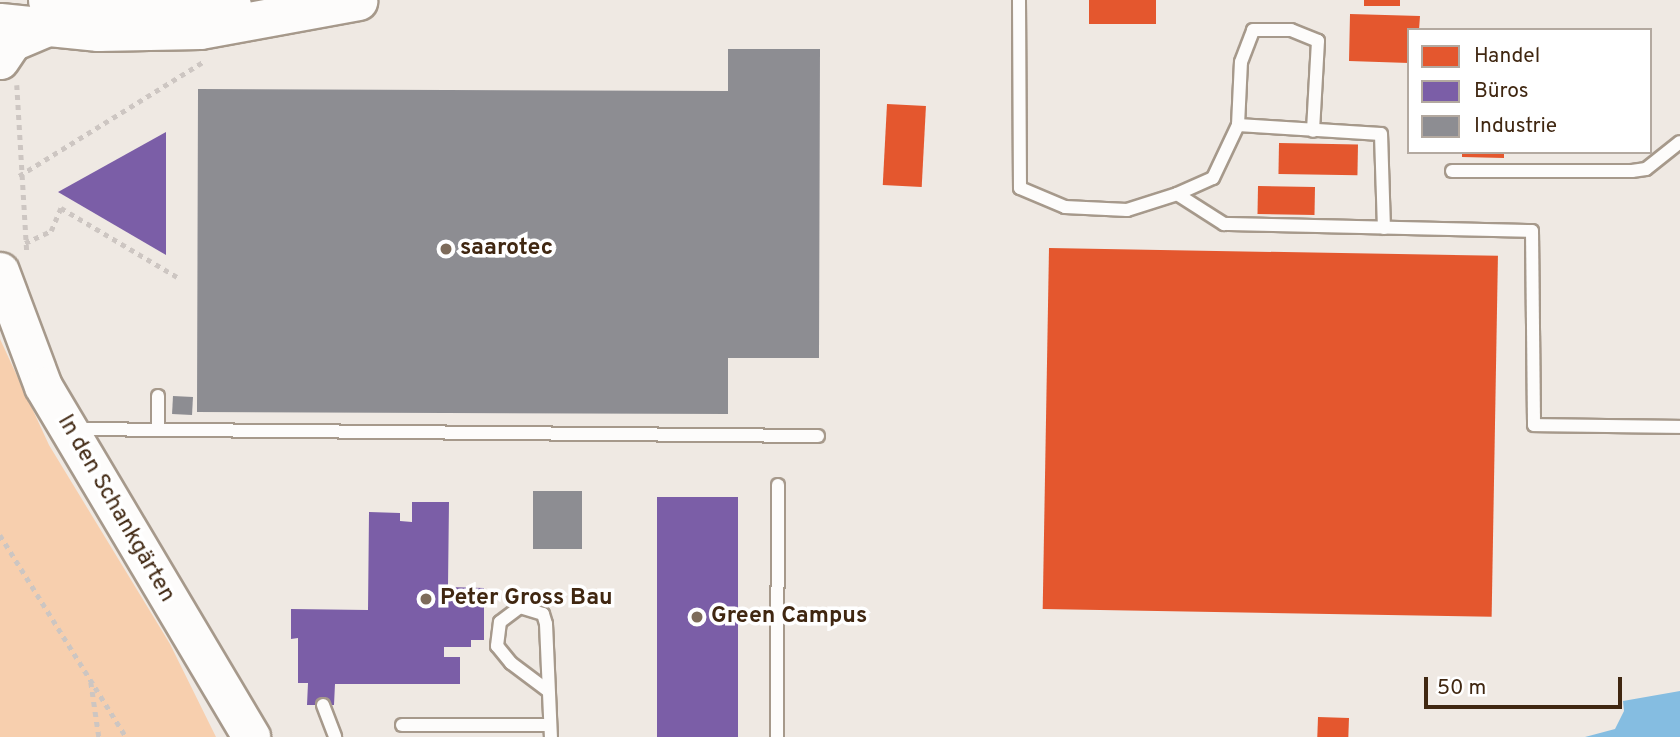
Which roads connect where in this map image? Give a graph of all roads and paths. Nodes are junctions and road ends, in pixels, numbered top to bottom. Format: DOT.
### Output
graph roads {
  1 [pos="1019,0"];
  2 [pos="366,1"];
  3 [pos="239,5"];
  4 [pos="0,14"];
  5 [pos="46,14"];
  6 [pos="0,22"];
  7 [pos="0,60"];
  8 [pos="207,60"];
  9 [pos="1238,125"];
  10 [pos="1313,131"];
  11 [pos="1680,142"];
  12 [pos="1452,171"];
  13 [pos="19,176"];
  14 [pos="1177,194"];
  15 [pos="1384,228"];
  16 [pos="25,243"];
  17 [pos="0,271"];
  18 [pos="177,277"];
  19 [pos="158,396"];
  20 [pos="1680,427"];
  21 [pos="68,429"];
  22 [pos="158,429"];
  23 [pos="818,436"];
  24 [pos="778,485"];
  25 [pos="0,535"];
  26 [pos="91,679"];
  27 [pos="547,690"];
  28 [pos="323,705"];
  29 [pos="402,725"];
  30 [pos="550,731"];
  31 [pos="99,737"];
  32 [pos="126,737"];
  33 [pos="251,737"];
  34 [pos="335,737"];
  35 [pos="777,737"];
  1 -- 14 [label="lane"];
  2 -- 3 [label="main road"];
  2 -- 5 [label="main road"];
  3 -- 4 [label="main road"];
  3 -- 5 [label="main road"];
  5 -- 6 [label="main road"];
  5 -- 7 [label="main road"];
  8 -- 13 [label="path"];
  9 -- 10 [label="lane"];
  9 -- 10 [label="lane"];
  9 -- 14 [label="lane"];
  10 -- 15 [label="lane"];
  11 -- 12 [label="lane"];
  14 -- 15 [label="lane"];
  15 -- 20 [label="lane"];
  16 -- 18 [label="path"];
  17 -- 21 [label="main road, In den Schankgärten"];
  19 -- 22 [label="lane"];
  21 -- 22 [label="lane"];
  21 -- 33 [label="main road, In den Schankgärten"];
  22 -- 23 [label="lane"];
  24 -- 35 [label="lane"];
  25 -- 26 [label="path"];
  26 -- 31 [label="path"];
  26 -- 32 [label="path"];
  27 -- 27 [label="lane"];
  27 -- 30 [label="lane"];
  28 -- 34 [label="lane"];
  29 -- 30 [label="lane"];
}
